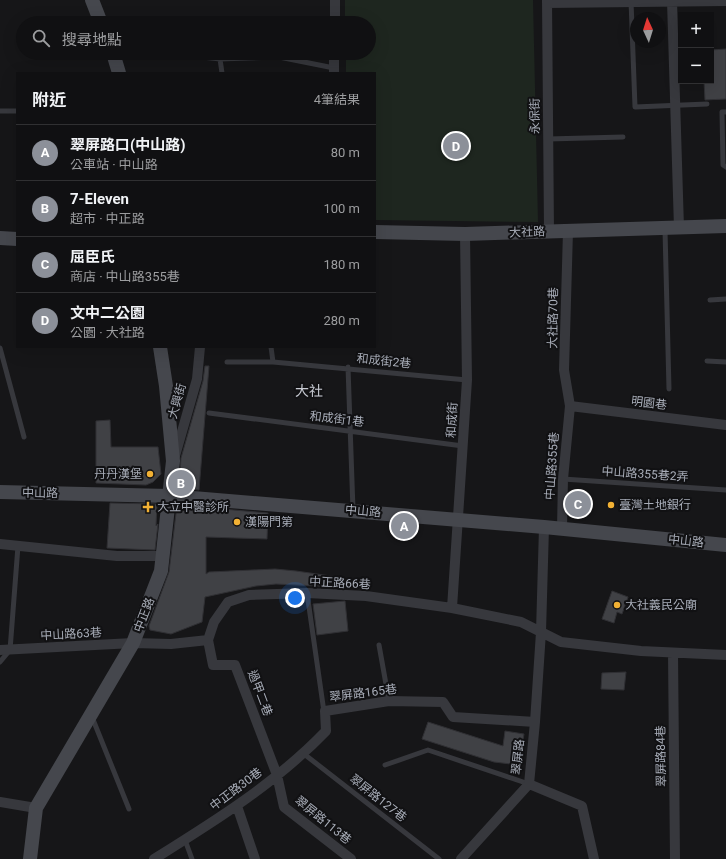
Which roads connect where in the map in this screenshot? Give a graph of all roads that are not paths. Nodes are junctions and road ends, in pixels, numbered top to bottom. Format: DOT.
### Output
graph roads {
  1 [pos="92,0"];
  2 [pos="335,0"];
  3 [pos="547,1"];
  4 [pos="631,1"];
  5 [pos="672,1"];
  6 [pos="726,1"];
  7 [pos="98,16"];
  8 [pos="335,16"];
  9 [pos="114,60"];
  10 [pos="220,60"];
  11 [pos="292,60"];
  12 [pos="334,70"];
  13 [pos="119,72"];
  14 [pos="222,72"];
  15 [pos="707,104"];
  16 [pos="676,105"];
  17 [pos="16,110"];
  18 [pos="0,111"];
  19 [pos="726,112"];
  20 [pos="623,137"];
  21 [pos="548,139"];
  22 [pos="726,167"];
  23 [pos="726,226"];
  24 [pos="665,228"];
  25 [pos="680,228"];
  26 [pos="568,231"];
  27 [pos="376,232"];
  28 [pos="549,232"];
  29 [pos="465,234"];
  30 [pos="0,238"];
  31 [pos="16,239"];
  32 [pos="726,299"];
  33 [pos="710,300"];
  34 [pos="0,348"];
  35 [pos="160,348"];
  36 [pos="200,348"];
  37 [pos="271,348"];
  38 [pos="707,361"];
  39 [pos="227,362"];
  40 [pos="273,362"];
  41 [pos="726,362"];
  42 [pos="348,367"];
  43 [pos="467,380"];
  44 [pos="669,389"];
  45 [pos="570,406"];
  46 [pos="209,413"];
  47 [pos="726,425"];
  48 [pos="351,430"];
  49 [pos="24,437"];
  50 [pos="463,446"];
  51 [pos="173,461"];
  52 [pos="563,479"];
  53 [pos="726,490"];
  54 [pos="0,492"];
  55 [pos="170,496"];
  56 [pos="353,510"];
  57 [pos="459,520"];
  58 [pos="544,527"];
  59 [pos="562,528"];
  60 [pos="0,544"];
  61 [pos="726,545"];
  62 [pos="18,546"];
  63 [pos="162,556"];
  64 [pos="307,594"];
  65 [pos="452,608"];
  66 [pos="541,632"];
  67 [pos="208,640"];
  68 [pos="133,644"];
  69 [pos="379,645"];
  70 [pos="5,650"];
  71 [pos="673,653"];
  72 [pos="726,655"];
  73 [pos="0,662"];
  74 [pos="389,701"];
  75 [pos="91,714"];
  76 [pos="535,722"];
  77 [pos="326,731"];
  78 [pos="304,754"];
  79 [pos="385,765"];
  80 [pos="277,775"];
  81 [pos="529,784"];
  82 [pos="0,802"];
  83 [pos="237,806"];
  84 [pos="36,808"];
  85 [pos="129,809"];
  86 [pos="185,840"];
  87 [pos="30,859"];
  88 [pos="154,859"];
  89 [pos="192,859"];
  90 [pos="255,859"];
  91 [pos="351,859"];
  92 [pos="438,859"];
  93 [pos="460,859"];
  94 [pos="594,859"];
  95 [pos="675,859"];
  1 -- 7 [label="main road"];
  2 -- 8 [label="street"];
  3 -- 4 [label="street"];
  3 -- 21 [label="street, 永保街"];
  4 -- 5 [label="street"];
  4 -- 16 [label="lane"];
  5 -- 6 [label="street"];
  5 -- 16 [label="street"];
  9 -- 13 [label="main road"];
  10 -- 14 [label="lane"];
  11 -- 12 [label="lane"];
  15 -- 16 [label="lane"];
  16 -- 25 [label="street"];
  17 -- 18 [label="lane"];
  19 -- 22 [label="lane"];
  20 -- 21 [label="lane"];
  21 -- 28 [label="street, 永保街"];
  23 -- 25 [label="main road, 大社路"];
  24 -- 25 [label="main road, 大社路"];
  24 -- 26 [label="main road, 大社路"];
  24 -- 44 [label="lane"];
  26 -- 28 [label="main road, 大社路"];
  26 -- 45 [label="street, 大社路70巷"];
  27 -- 29 [label="main road, 大社路"];
  28 -- 29 [label="main road, 大社路"];
  29 -- 43 [label="street, 和成街"];
  30 -- 31 [label="main road"];
  32 -- 33 [label="lane"];
  34 -- 49 [label="lane"];
  35 -- 51 [label="main road, 中正路"];
  36 -- 51 [label="street, 大興街"];
  37 -- 40 [label="lane"];
  38 -- 41 [label="lane"];
  39 -- 40 [label="lane, 和成街2巷"];
  40 -- 42 [label="lane, 和成街2巷"];
  42 -- 43 [label="lane, 和成街2巷"];
  42 -- 48 [label="lane"];
  43 -- 50 [label="street, 和成街"];
  45 -- 47 [label="street, 明園巷"];
  45 -- 52 [label="street, 中山路355巷"];
  46 -- 48 [label="lane, 和成街1巷"];
  48 -- 50 [label="lane, 和成街1巷"];
  48 -- 56 [label="lane"];
  50 -- 57 [label="street, 和成街"];
  51 -- 55 [label="main road, 中正路"];
  52 -- 53 [label="lane, 中山路355巷2弄"];
  52 -- 59 [label="street, 中山路355巷"];
  54 -- 55 [label="main road, 中山路"];
  55 -- 56 [label="main road, 中山路"];
  55 -- 63 [label="main road, 中正路"];
  56 -- 57 [label="main road, 中山路"];
  57 -- 58 [label="main road, 中山路"];
  57 -- 65 [label="street, 和成街"];
  58 -- 59 [label="main road, 中山路"];
  58 -- 66 [label="street, 翠屏路"];
  59 -- 61 [label="main road, 中山路"];
  60 -- 62 [label="street"];
  62 -- 63 [label="street"];
  62 -- 70 [label="lane"];
  63 -- 68 [label="main road, 中正路"];
  64 -- 65 [label="street, 中正路66巷"];
  64 -- 67 [label="street, 中正路66巷"];
  64 -- 77 [label="lane"];
  65 -- 66 [label="street, 中正路66巷"];
  66 -- 71 [label="street"];
  66 -- 76 [label="street, 翠屏路"];
  67 -- 68 [label="street"];
  67 -- 80 [label="street, 過甲二巷"];
  68 -- 70 [label="street, 中山路63巷"];
  68 -- 75 [label="main road, 中正路"];
  69 -- 74 [label="lane"];
  70 -- 73 [label="lane"];
  71 -- 72 [label="street"];
  71 -- 95 [label="street, 翠屏路84巷"];
  74 -- 76 [label="street, 翠屏路165巷"];
  74 -- 77 [label="street, 翠屏路165巷"];
  75 -- 84 [label="main road, 中正路"];
  75 -- 85 [label="lane"];
  76 -- 81 [label="street, 翠屏路"];
  77 -- 78 [label="street, 中正路30巷"];
  78 -- 80 [label="street, 中正路30巷"];
  78 -- 92 [label="lane, 翠屏路127巷"];
  79 -- 81 [label="lane"];
  80 -- 83 [label="street, 中正路30巷"];
  80 -- 91 [label="street, 翠屏路113巷"];
  81 -- 93 [label="street, 翠屏路"];
  81 -- 94 [label="street"];
  82 -- 84 [label="street"];
  83 -- 86 [label="street, 中正路30巷"];
  83 -- 90 [label="street"];
  84 -- 87 [label="main road, 中正路"];
  86 -- 88 [label="street, 中正路30巷"];
  86 -- 89 [label="lane"];
}
